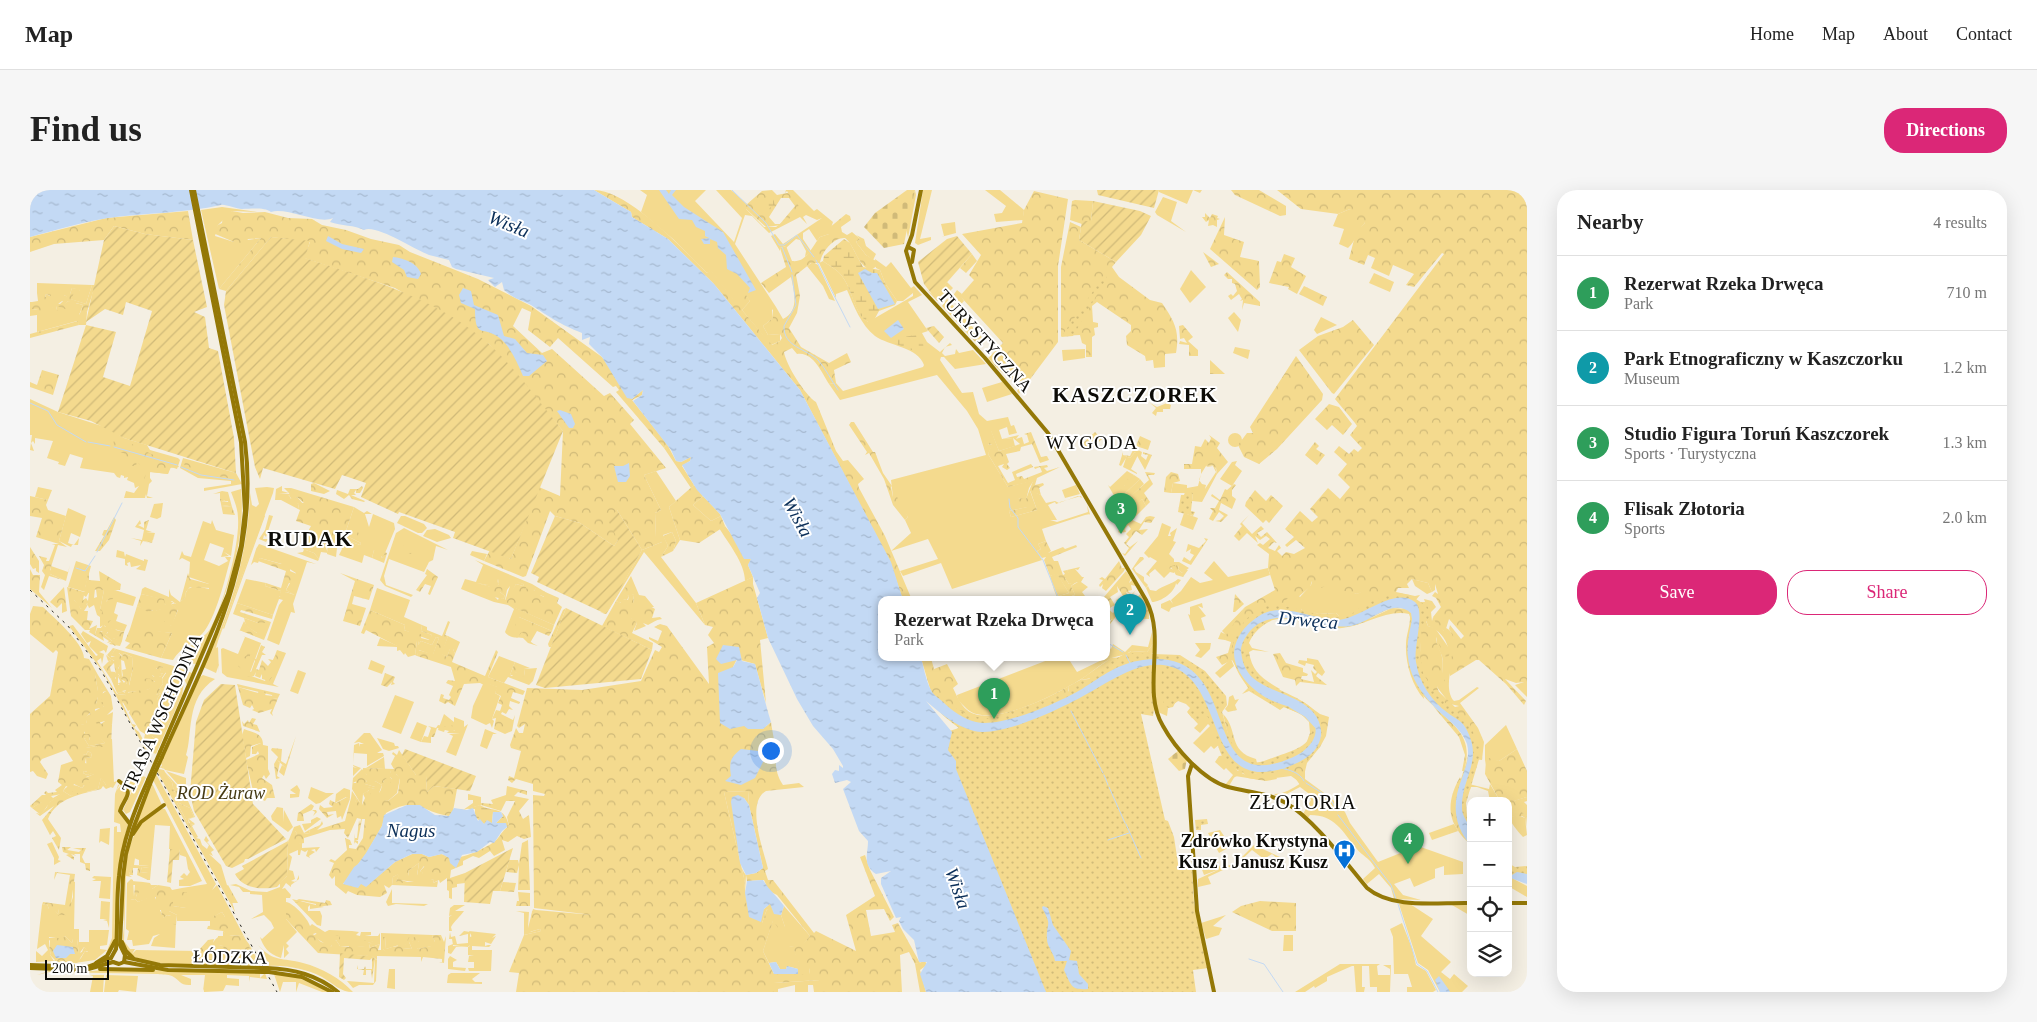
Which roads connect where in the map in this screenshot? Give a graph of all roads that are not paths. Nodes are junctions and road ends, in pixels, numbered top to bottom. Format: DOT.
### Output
graph roads {
  1 [pos="192,190"];
  2 [pos="921,190"];
  3 [pos="910,248"];
  4 [pos="913,254"];
  5 [pos="908,255"];
  6 [pos="912,269"];
  7 [pos="246,489"];
  8 [pos="1192,764"];
  9 [pos="119,781"];
  10 [pos="164,805"];
  11 [pos="135,808"];
  12 [pos="124,817"];
  13 [pos="130,824"];
  14 [pos="129,843"];
  15 [pos="1467,902"];
  16 [pos="1512,903"];
  17 [pos="1527,904"];
  18 [pos="117,926"];
  19 [pos="121,932"];
  20 [pos="116,951"];
  21 [pos="121,951"];
  22 [pos="124,959"];
  23 [pos="112,960"];
  24 [pos="140,962"];
  25 [pos="30,967"];
  26 [pos="74,967"];
  27 [pos="89,970"];
  28 [pos="168,970"];
  29 [pos="262,970"];
  30 [pos="268,970"];
  31 [pos="332,992"];
  32 [pos="338,992"];
  33 [pos="1214,992"];
  1 -- 7 [label="main road"];
  2 -- 3 [label="main road"];
  3 -- 4 [label="main road, TURYSTYCZNA"];
  3 -- 5 [label="main road, TURYSTYCZNA"];
  4 -- 5 [label="main road"];
  4 -- 6 [label="main road, TURYSTYCZNA"];
  5 -- 6 [label="main road, TURYSTYCZNA"];
  6 -- 8 [label="main road, TURYSTYCZNA"];
  7 -- 11 [label="main road, TRASA WSCHODNIA, bridge"];
  7 -- 14 [label="main road, TRASA WSCHODNIA, bridge"];
  8 -- 15 [label="main road, TURYSTYCZNA"];
  8 -- 33 [label="main road"];
  9 -- 12 [label="main road"];
  10 -- 14 [label="main road"];
  11 -- 12 [label="main road"];
  11 -- 13 [label="main road, TRASA WSCHODNIA"];
  12 -- 13 [label="main road"];
  13 -- 18 [label="main road, TRASA WSCHODNIA"];
  14 -- 19 [label="main road, TRASA WSCHODNIA"];
  16 -- 17 [label="main road"];
  18 -- 20 [label="main road, TRASA WSCHODNIA"];
  18 -- 26 [label="main road"];
  19 -- 21 [label="main road, TRASA WSCHODNIA"];
  19 -- 24 [label="main road"];
  20 -- 21 [label="main road"];
  20 -- 23 [label="main road"];
  21 -- 22 [label="main road"];
  22 -- 23 [label="main road"];
  22 -- 24 [label="main road, ŁÓDZKA"];
  22 -- 28 [label="main road, ŁÓDZKA"];
  23 -- 26 [label="main road"];
  23 -- 27 [label="main road"];
  24 -- 29 [label="main road, ŁÓDZKA"];
  25 -- 26 [label="main road"];
  25 -- 27 [label="main road"];
  27 -- 28 [label="main road"];
  28 -- 29 [label="main road, ŁÓDZKA"];
  29 -- 30 [label="main road, ŁÓDZKA, bridge"];
  30 -- 31 [label="main road, ŁÓDZKA"];
  30 -- 32 [label="main road, ŁÓDZKA"];
}
